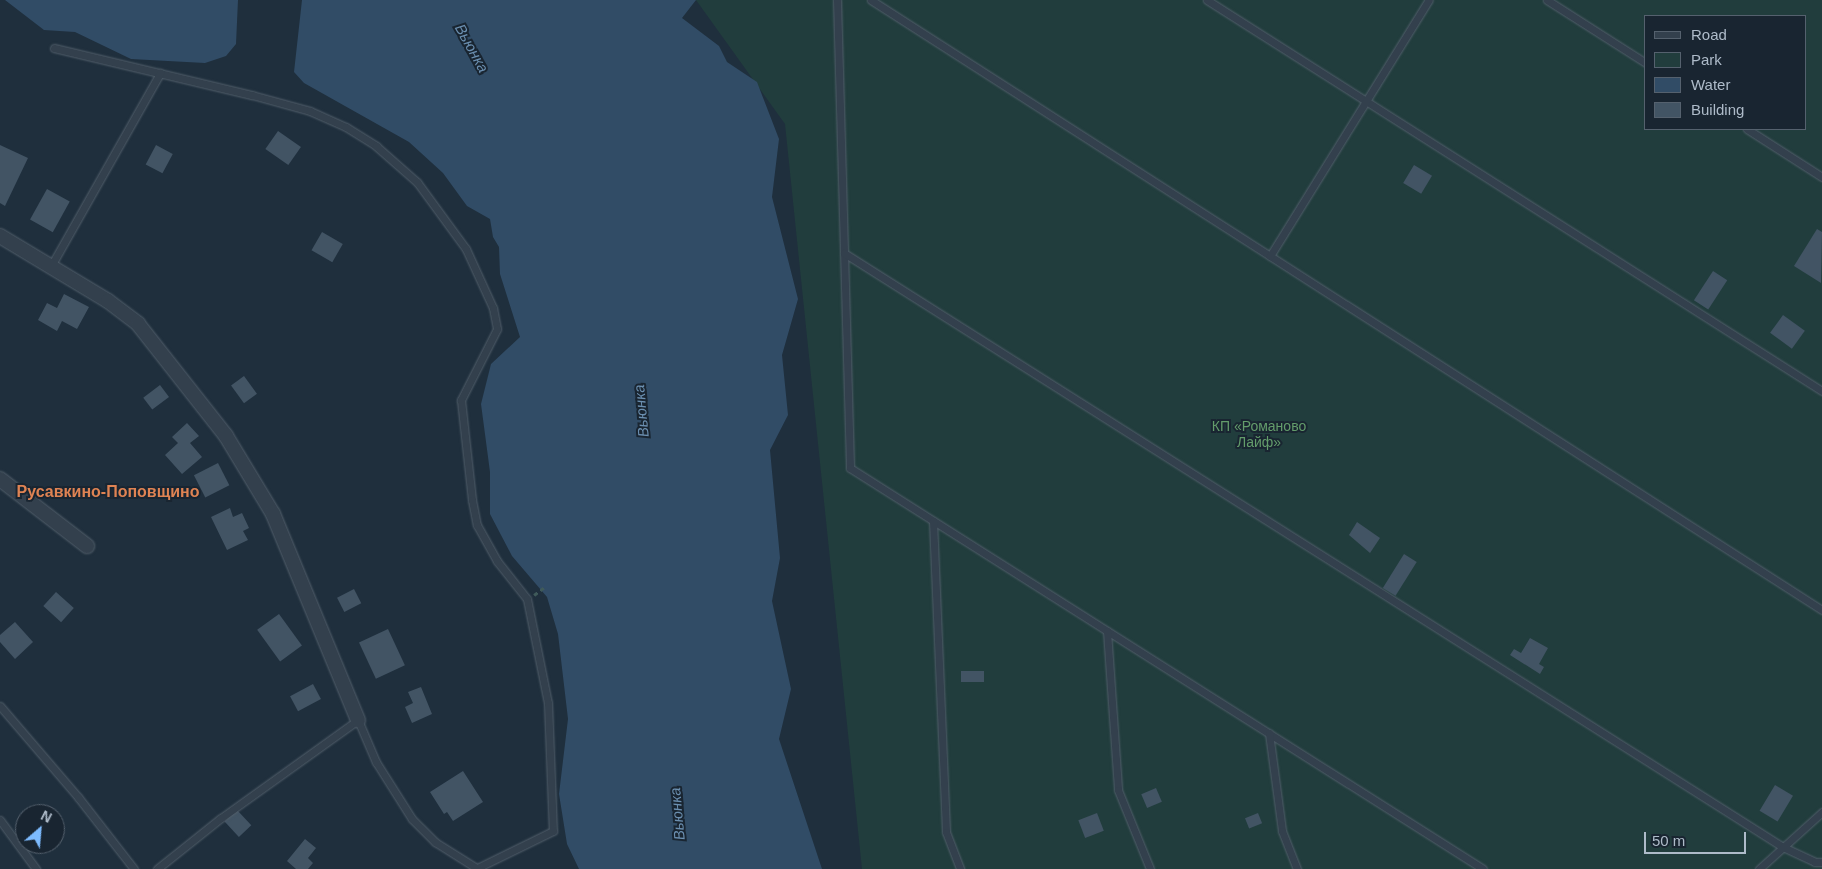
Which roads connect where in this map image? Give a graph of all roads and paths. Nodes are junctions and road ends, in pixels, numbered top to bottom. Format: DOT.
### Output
graph roads {
  1 [pos="836,0"];
  2 [pos="871,0"];
  3 [pos="1207,0"];
  4 [pos="1428,0"];
  5 [pos="1547,0"];
  6 [pos="54,48"];
  7 [pos="1644,62"];
  8 [pos="160,73"];
  9 [pos="1366,102"];
  10 [pos="1750,130"];
  11 [pos="1822,177"];
  12 [pos="0,236"];
  13 [pos="844,252"];
  14 [pos="1270,256"];
  15 [pos="51,266"];
  16 [pos="1822,391"];
  17 [pos="0,479"];
  18 [pos="933,521"];
  19 [pos="87,546"];
  20 [pos="546,586"];
  21 [pos="531,598"];
  22 [pos="1822,610"];
  23 [pos="1107,631"];
  24 [pos="0,706"];
  25 [pos="358,720"];
  26 [pos="1269,733"];
  27 [pos="1822,812"];
  28 [pos="0,820"];
  29 [pos="1783,847"];
  30 [pos="1822,862"];
  31 [pos="36,869"];
  32 [pos="134,869"];
  33 [pos="157,869"];
  34 [pos="478,869"];
  35 [pos="960,869"];
  36 [pos="1150,869"];
  37 [pos="1297,869"];
  38 [pos="1483,869"];
  39 [pos="1758,869"];
  1 -- 13 [label="lane"];
  2 -- 14 [label="lane"];
  3 -- 9 [label="lane"];
  4 -- 9 [label="lane"];
  5 -- 7 [label="lane"];
  6 -- 8 [label="lane"];
  8 -- 15 [label="lane"];
  8 -- 34 [label="lane"];
  9 -- 14 [label="lane"];
  9 -- 16 [label="lane"];
  10 -- 11 [label="lane"];
  12 -- 15 [label="street"];
  13 -- 18 [label="lane"];
  13 -- 29 [label="lane"];
  14 -- 22 [label="lane"];
  15 -- 25 [label="street"];
  17 -- 19 [label="street"];
  18 -- 23 [label="lane"];
  18 -- 35 [label="lane"];
  20 -- 21 [label="path"];
  23 -- 26 [label="lane"];
  23 -- 36 [label="lane"];
  24 -- 32 [label="lane"];
  25 -- 33 [label="lane"];
  25 -- 34 [label="lane"];
  26 -- 37 [label="lane"];
  26 -- 38 [label="lane"];
  27 -- 29 [label="lane"];
  28 -- 31 [label="lane"];
  29 -- 30 [label="lane"];
  29 -- 39 [label="lane"];
}
